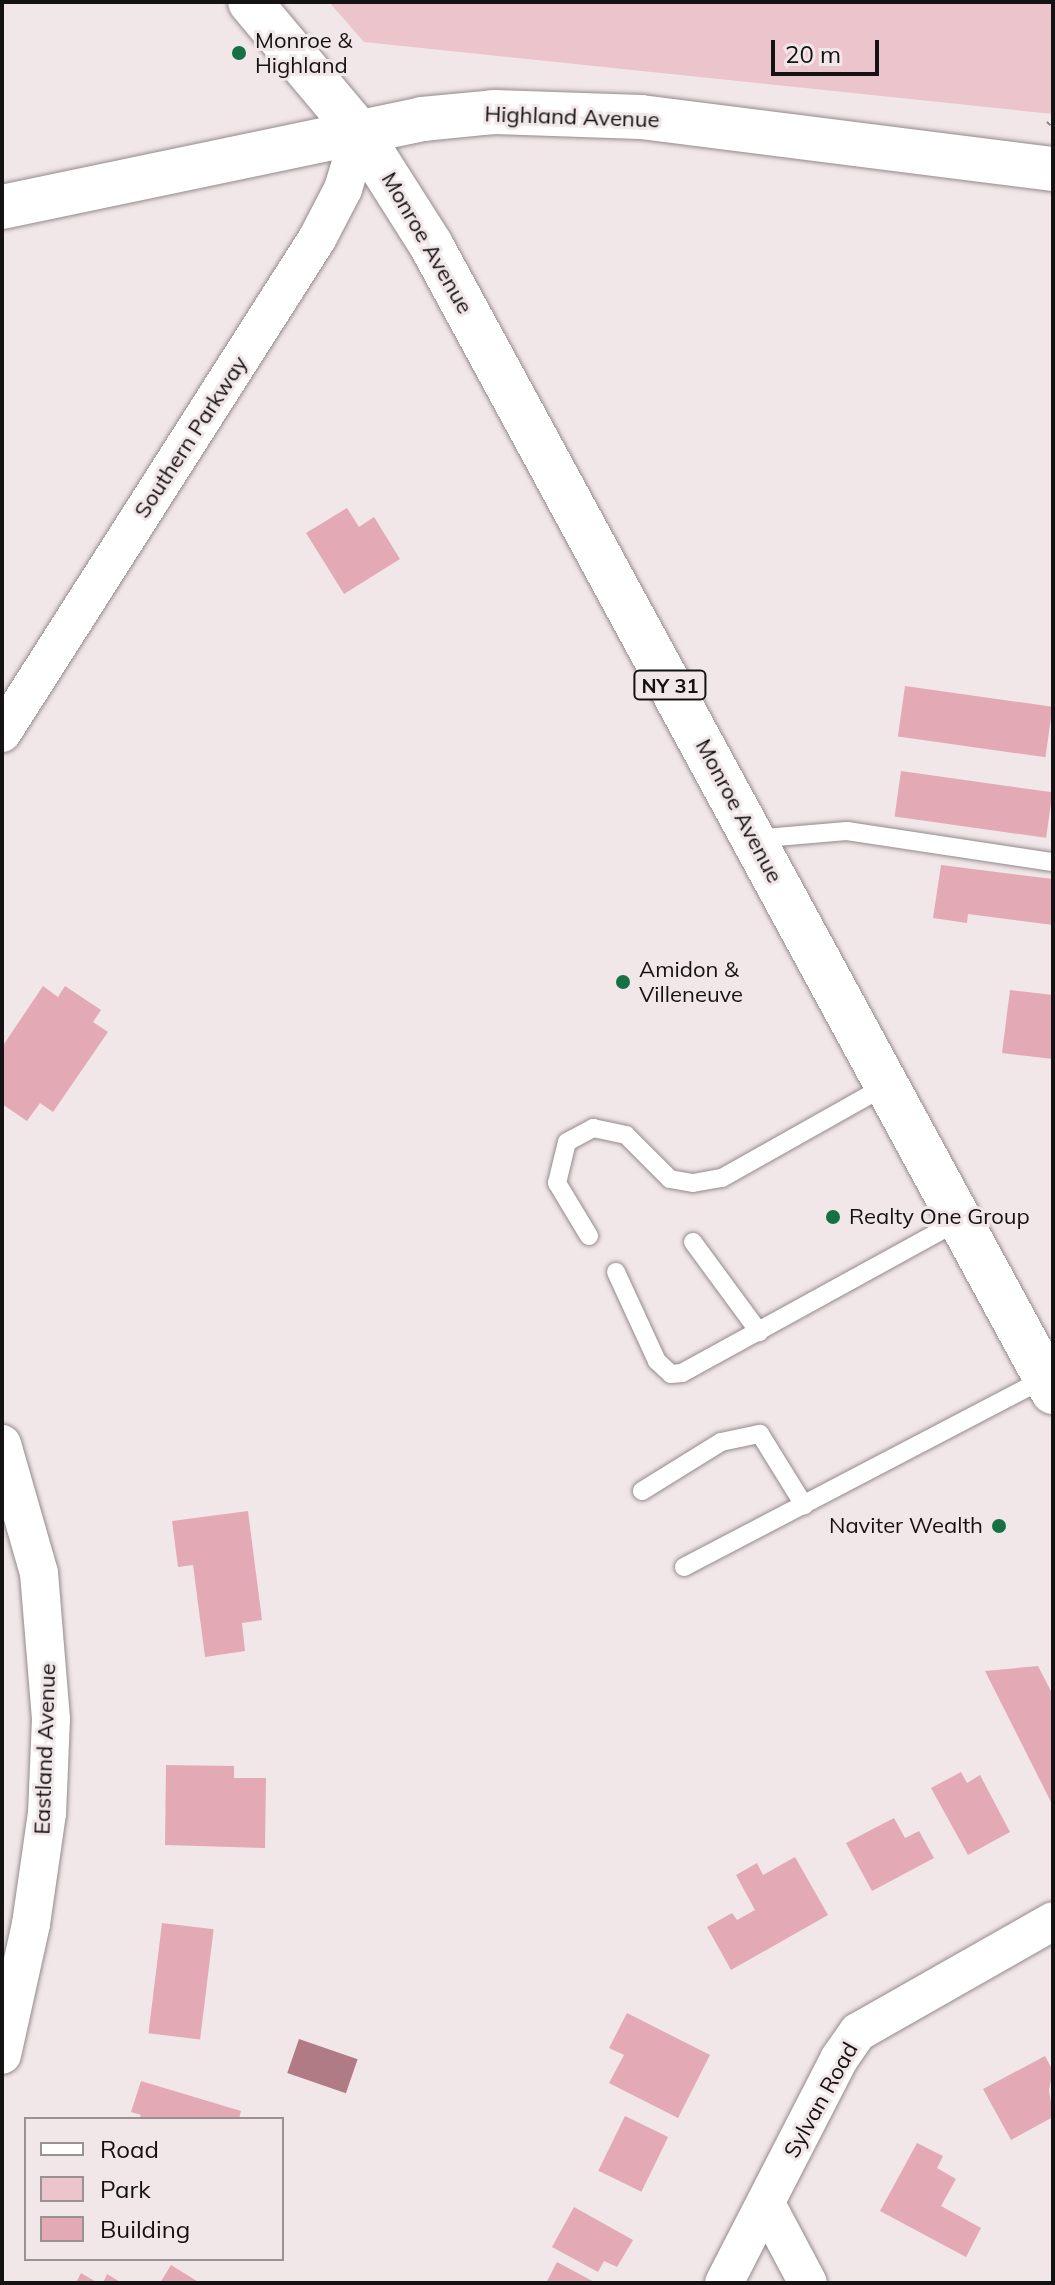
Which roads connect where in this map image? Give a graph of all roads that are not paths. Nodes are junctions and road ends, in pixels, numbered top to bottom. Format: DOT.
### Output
graph roads {
  1 [pos="250,2"];
  2 [pos="360,133"];
  3 [pos="1053,169"];
  4 [pos="2,207"];
  5 [pos="2,733"];
  6 [pos="753,839"];
  7 [pos="1053,862"];
  8 [pos="887,1085"];
  9 [pos="960,1220"];
  10 [pos="589,1236"];
  11 [pos="693,1242"];
  12 [pos="616,1272"];
  13 [pos="759,1332"];
  14 [pos="1049,1385"];
  15 [pos="2,1444"];
  16 [pos="642,1491"];
  17 [pos="804,1505"];
  18 [pos="684,1567"];
  19 [pos="1053,1921"];
  20 [pos="2,2055"];
  21 [pos="766,2204"];
  22 [pos="724,2283"];
  23 [pos="808,2283"];
  1 -- 2 [label="main road, Monroe Avenue / NY 31"];
  2 -- 3 [label="main road, Highland Avenue"];
  2 -- 4 [label="main road, Highland Avenue"];
  2 -- 5 [label="street, Southern Parkway"];
  2 -- 6 [label="main road, Monroe Avenue / NY 31"];
  6 -- 7 [label="lane"];
  6 -- 8 [label="main road, Monroe Avenue / NY 31"];
  8 -- 9 [label="main road, Monroe Avenue / NY 31"];
  8 -- 10 [label="lane"];
  9 -- 13 [label="lane"];
  9 -- 14 [label="main road, Monroe Avenue / NY 31"];
  11 -- 13 [label="lane"];
  12 -- 13 [label="lane"];
  14 -- 17 [label="lane"];
  15 -- 20 [label="street, Eastland Avenue"];
  16 -- 17 [label="lane"];
  17 -- 18 [label="lane"];
  19 -- 21 [label="street, Sylvan Road"];
  21 -- 22 [label="street, Sylvan Road"];
  21 -- 23 [label="street"];
}
